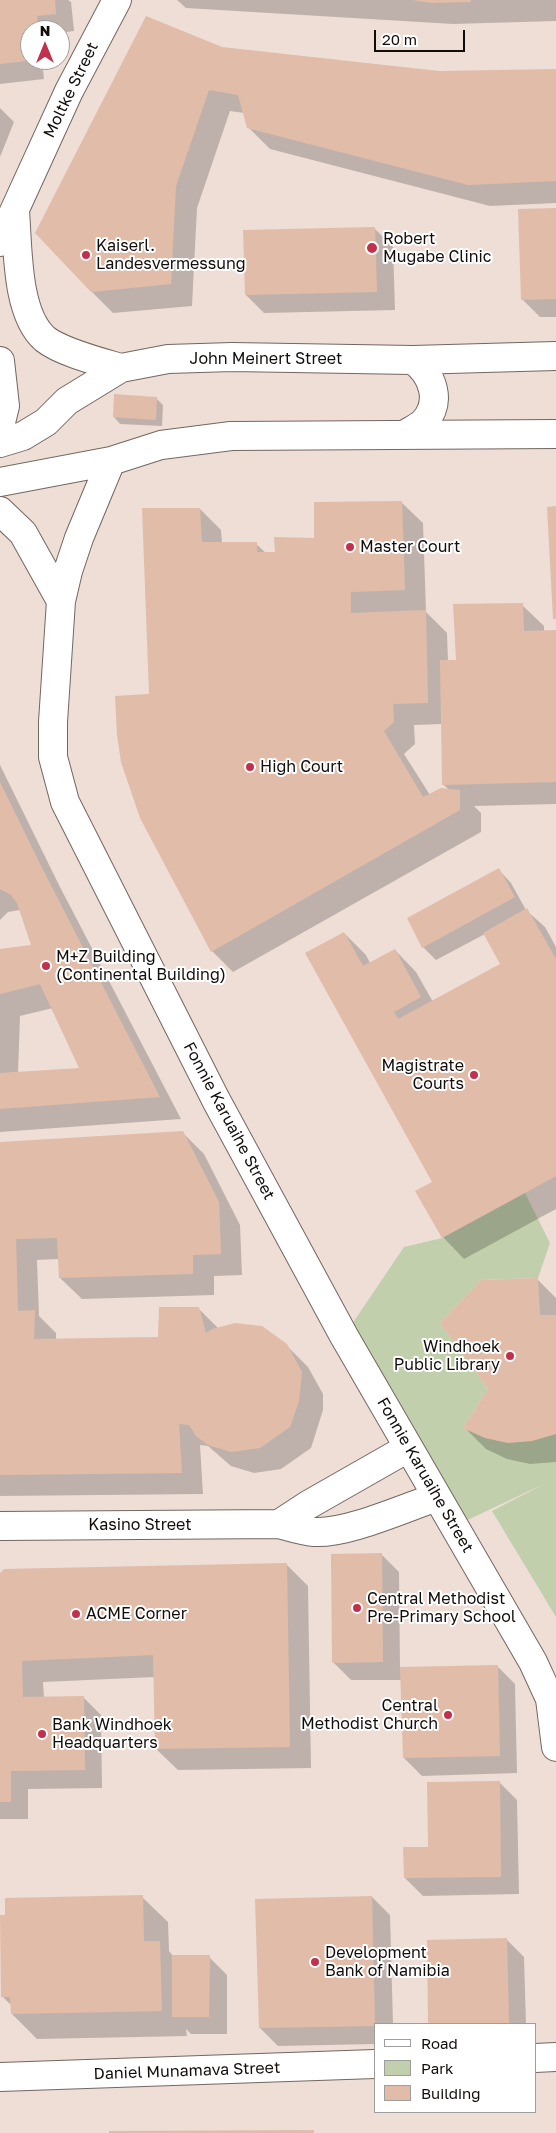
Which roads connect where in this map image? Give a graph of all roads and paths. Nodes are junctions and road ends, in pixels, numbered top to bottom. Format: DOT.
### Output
graph roads {
  1 [pos="117,0"];
  2 [pos="15,207"];
  3 [pos="0,242"];
  4 [pos="556,356"];
  5 [pos="413,360"];
  6 [pos="0,361"];
  7 [pos="120,368"];
  8 [pos="0,426"];
  9 [pos="556,434"];
  10 [pos="404,435"];
  11 [pos="0,443"];
  12 [pos="111,461"];
  13 [pos="0,482"];
  14 [pos="0,511"];
  15 [pos="61,601"];
  16 [pos="408,1448"];
  17 [pos="438,1497"];
  18 [pos="279,1524"];
  19 [pos="0,1526"];
  20 [pos="556,1747"];
  21 [pos="556,2057"];
  22 [pos="536,2058"];
  23 [pos="374,2064"];
  24 [pos="0,2077"];
  1 -- 2 [label="street, Moltke Street"];
  2 -- 3 [label="street, Moltke Street"];
  2 -- 7 [label="street"];
  4 -- 5 [label="street, John Meinert Street"];
  5 -- 7 [label="street, John Meinert Street"];
  5 -- 10 [label="street"];
  6 -- 8 [label="street"];
  7 -- 11 [label="street, John Meinert Street"];
  9 -- 10 [label="street"];
  10 -- 12 [label="street"];
  12 -- 13 [label="street"];
  12 -- 15 [label="street, Fonnie Karuaihe Street"];
  14 -- 15 [label="street"];
  15 -- 16 [label="street, Fonnie Karuaihe Street"];
  16 -- 17 [label="street, Fonnie Karuaihe Street"];
  16 -- 18 [label="street"];
  17 -- 18 [label="street, Kasino Street"];
  17 -- 20 [label="street, Fonnie Karuaihe Street"];
  18 -- 19 [label="street, Kasino Street"];
  21 -- 22 [label="street"];
  23 -- 24 [label="street, Daniel Munamava Street"];
}
